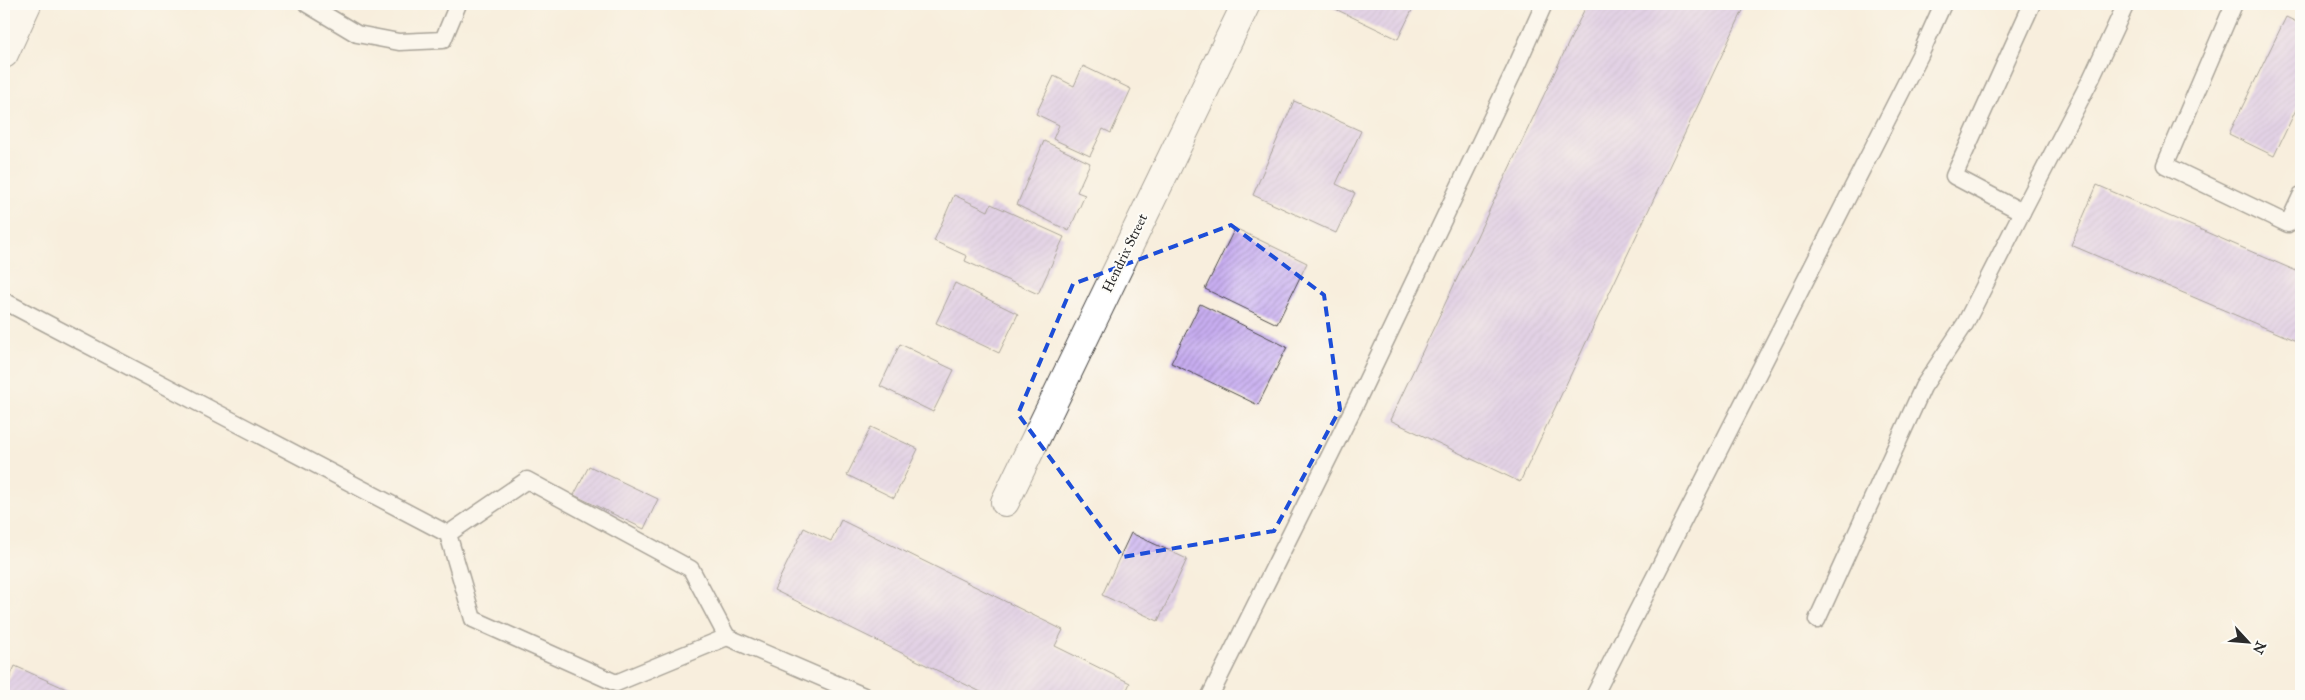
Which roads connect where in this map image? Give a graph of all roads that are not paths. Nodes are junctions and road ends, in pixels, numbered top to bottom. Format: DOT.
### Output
graph roads {
  1 [pos="27,4"];
  2 [pos="307,4"];
  3 [pos="458,4"];
  4 [pos="1246,4"];
  5 [pos="1544,4"];
  6 [pos="1943,4"];
  7 [pos="2032,4"];
  8 [pos="2126,4"];
  9 [pos="2234,4"];
  10 [pos="4,54"];
  11 [pos="2301,196"];
  12 [pos="2022,212"];
  13 [pos="4,301"];
  14 [pos="1005,502"];
  15 [pos="448,534"];
  16 [pos="1817,620"];
  17 [pos="727,636"];
  18 [pos="864,696"];
  19 [pos="1210,696"];
  20 [pos="1594,696"];
  1 -- 10 [label="street"];
  2 -- 3 [label="lane"];
  4 -- 14 [label="street, Hendrix Street"];
  5 -- 19 [label="lane"];
  6 -- 20 [label="lane"];
  7 -- 12 [label="lane"];
  8 -- 12 [label="lane"];
  9 -- 11 [label="lane"];
  12 -- 16 [label="lane"];
  13 -- 15 [label="lane"];
  15 -- 17 [label="lane"];
  15 -- 17 [label="lane"];
  17 -- 18 [label="lane"];
}
